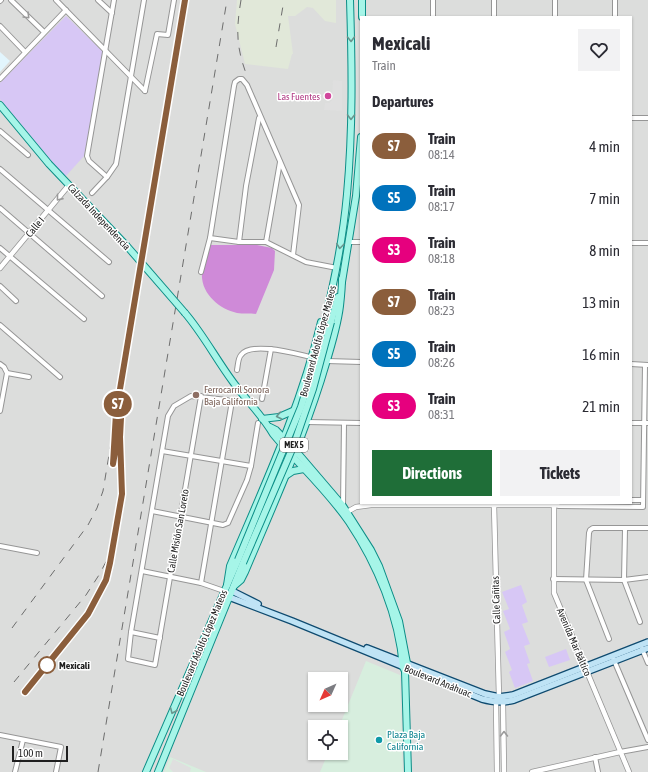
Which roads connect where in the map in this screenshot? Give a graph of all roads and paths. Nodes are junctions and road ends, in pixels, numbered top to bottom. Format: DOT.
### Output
graph roads {
  1 [pos="11,0"];
  2 [pos="56,0"];
  3 [pos="98,0"];
  4 [pos="114,0"];
  5 [pos="144,0"];
  6 [pos="174,0"];
  7 [pos="350,0"];
  8 [pos="362,0"];
  9 [pos="433,0"];
  10 [pos="494,0"];
  11 [pos="555,0"];
  12 [pos="615,0"];
  13 [pos="66,10"];
  14 [pos="112,13"];
  15 [pos="362,16"];
  16 [pos="433,16"];
  17 [pos="494,16"];
  18 [pos="555,16"];
  19 [pos="615,16"];
  20 [pos="0,26"];
  21 [pos="44,32"];
  22 [pos="106,50"];
  23 [pos="26,52"];
  24 [pos="131,75"];
  25 [pos="0,79"];
  26 [pos="0,106"];
  27 [pos="259,117"];
  28 [pos="632,118"];
  29 [pos="648,118"];
  30 [pos="0,131"];
  31 [pos="360,149"];
  32 [pos="28,155"];
  33 [pos="280,162"];
  34 [pos="0,170"];
  35 [pos="107,177"];
  36 [pos="69,185"];
  37 [pos="92,193"];
  38 [pos="0,208"];
  39 [pos="49,210"];
  40 [pos="30,233"];
  41 [pos="210,238"];
  42 [pos="239,242"];
  43 [pos="266,242"];
  44 [pos="349,242"];
  45 [pos="360,242"];
  46 [pos="632,243"];
  47 [pos="648,243"];
  48 [pos="0,248"];
  49 [pos="293,255"];
  50 [pos="10,256"];
  51 [pos="109,262"];
  52 [pos="0,268"];
  53 [pos="337,268"];
  54 [pos="200,272"];
  55 [pos="342,279"];
  56 [pos="334,285"];
  57 [pos="0,286"];
  58 [pos="102,296"];
  59 [pos="16,301"];
  60 [pos="84,319"];
  61 [pos="0,326"];
  62 [pos="272,349"];
  63 [pos="311,357"];
  64 [pos="327,361"];
  65 [pos="360,362"];
  66 [pos="0,364"];
  67 [pos="632,364"];
  68 [pos="646,365"];
  69 [pos="237,370"];
  70 [pos="7,373"];
  71 [pos="29,377"];
  72 [pos="60,377"];
  73 [pos="201,396"];
  74 [pos="262,399"];
  75 [pos="1,404"];
  76 [pos="295,410"];
  77 [pos="0,411"];
  78 [pos="260,421"];
  79 [pos="307,422"];
  80 [pos="632,422"];
  81 [pos="344,423"];
  82 [pos="360,423"];
  83 [pos="646,423"];
  84 [pos="268,425"];
  85 [pos="273,434"];
  86 [pos="282,441"];
  87 [pos="299,444"];
  88 [pos="162,451"];
  89 [pos="296,451"];
  90 [pos="191,456"];
  91 [pos="276,456"];
  92 [pos="294,458"];
  93 [pos="221,462"];
  94 [pos="306,462"];
  95 [pos="251,466"];
  96 [pos="304,469"];
  97 [pos="286,476"];
  98 [pos="632,500"];
  99 [pos="643,500"];
  100 [pos="371,504"];
  101 [pos="402,504"];
  102 [pos="462,504"];
  103 [pos="494,504"];
  104 [pos="522,504"];
  105 [pos="554,504"];
  106 [pos="582,505"];
  107 [pos="612,505"];
  108 [pos="343,506"];
  109 [pos="152,511"];
  110 [pos="347,512"];
  111 [pos="181,516"];
  112 [pos="211,522"];
  113 [pos="625,528"];
  114 [pos="648,528"];
  115 [pos="0,546"];
  116 [pos="37,553"];
  117 [pos="241,561"];
  118 [pos="142,571"];
  119 [pos="170,577"];
  120 [pos="648,577"];
  121 [pos="553,579"];
  122 [pos="586,580"];
  123 [pos="624,580"];
  124 [pos="201,583"];
  125 [pos="225,588"];
  126 [pos="232,592"];
  127 [pos="640,622"];
  128 [pos="131,632"];
  129 [pos="160,638"];
  130 [pos="609,639"];
  131 [pos="648,642"];
  132 [pos="644,648"];
  133 [pos="614,659"];
  134 [pos="648,663"];
  135 [pos="405,666"];
  136 [pos="586,670"];
  137 [pos="498,700"];
  138 [pos="504,703"];
  139 [pos="0,735"];
  140 [pos="22,740"];
  141 [pos="648,740"];
  142 [pos="648,747"];
  143 [pos="620,752"];
  144 [pos="595,757"];
  145 [pos="15,772"];
  146 [pos="56,772"];
  147 [pos="146,772"];
  148 [pos="158,772"];
  149 [pos="408,772"];
  150 [pos="497,772"];
  151 [pos="504,772"];
  152 [pos="532,772"];
  153 [pos="598,772"];
  154 [pos="629,772"];
  1 -- 21 [label="street, one-way"];
  2 -- 13 [label="street"];
  3 -- 14 [label="street"];
  4 -- 14 [label="street"];
  5 -- 24 [label="street"];
  6 -- 24 [label="street"];
  7 -- 53 [label="main road, Boulevard Adolfo López Mateos / MEX 5, one-way"];
  8 -- 15 [label="main road"];
  9 -- 16 [label="street"];
  10 -- 17 [label="street"];
  11 -- 18 [label="street"];
  12 -- 19 [label="street"];
  13 -- 21 [label="street"];
  13 -- 22 [label="street"];
  14 -- 22 [label="street"];
  20 -- 23 [label="street"];
  21 -- 23 [label="street"];
  22 -- 24 [label="street"];
  22 -- 35 [label="street"];
  23 -- 25 [label="street"];
  24 -- 35 [label="street"];
  26 -- 36 [label="main road, Calzada Independencia"];
  27 -- 33 [label="street"];
  27 -- 41 [label="street"];
  27 -- 42 [label="street"];
  28 -- 29 [label="street"];
  30 -- 32 [label="street"];
  31 -- 44 [label="main road, Boulevard Adolfo López Mateos / MEX 5"];
  33 -- 43 [label="street"];
  33 -- 49 [label="street"];
  34 -- 39 [label="street"];
  35 -- 37 [label="street"];
  36 -- 39 [label="street, Calle I, one-way"];
  36 -- 78 [label="main road, Calzada Independencia, bridge"];
  38 -- 40 [label="street"];
  39 -- 40 [label="street, Calle I"];
  39 -- 51 [label="street"];
  40 -- 50 [label="street, Calle I"];
  40 -- 58 [label="street"];
  41 -- 42 [label="street"];
  41 -- 54 [label="street"];
  42 -- 43 [label="street"];
  43 -- 49 [label="street"];
  44 -- 45 [label="street"];
  44 -- 55 [label="main road, Boulevard Adolfo López Mateos / MEX 5"];
  46 -- 47 [label="street"];
  48 -- 50 [label="street"];
  49 -- 53 [label="street"];
  50 -- 52 [label="street, Calle I"];
  50 -- 60 [label="street"];
  53 -- 56 [label="main road, Boulevard Adolfo López Mateos / MEX 5"];
  55 -- 64 [label="main road"];
  55 -- 117 [label="main road, Boulevard Adolfo López Mateos / MEX 5, bridge"];
  56 -- 63 [label="main road"];
  56 -- 117 [label="main road, Boulevard Adolfo López Mateos / MEX 5, bridge"];
  57 -- 59 [label="street"];
  61 -- 72 [label="street"];
  62 -- 63 [label="street"];
  62 -- 69 [label="street"];
  62 -- 74 [label="street"];
  63 -- 76 [label="main road"];
  64 -- 65 [label="street"];
  64 -- 79 [label="main road"];
  66 -- 70 [label="street"];
  67 -- 68 [label="street"];
  68 -- 83 [label="street"];
  70 -- 71 [label="street"];
  70 -- 75 [label="street"];
  73 -- 88 [label="street"];
  73 -- 90 [label="street, Calle Misión San Loreto"];
  73 -- 93 [label="street"];
  75 -- 77 [label="street"];
  76 -- 78 [label="main road, one-way"];
  76 -- 86 [label="main road"];
  78 -- 84 [label="main road, Calzada Independencia"];
  78 -- 95 [label="street"];
  79 -- 81 [label="street"];
  79 -- 87 [label="main road"];
  80 -- 83 [label="street"];
  81 -- 82 [label="street"];
  81 -- 108 [label="street"];
  83 -- 99 [label="street"];
  84 -- 85 [label="main road, Calzada Independencia"];
  84 -- 86 [label="main road, Calzada Independencia"];
  85 -- 86 [label="main road, Calzada Independencia"];
  85 -- 91 [label="main road"];
  86 -- 89 [label="main road, Calzada Independencia"];
  86 -- 91 [label="main road"];
  86 -- 92 [label="main road, Calzada Independencia"];
  87 -- 89 [label="main road"];
  87 -- 94 [label="main road"];
  88 -- 90 [label="street"];
  88 -- 109 [label="street"];
  89 -- 92 [label="main road"];
  89 -- 94 [label="main road, Calzada Independencia"];
  90 -- 93 [label="street"];
  90 -- 111 [label="street, Calle Misión San Loreto"];
  91 -- 125 [label="main road"];
  92 -- 96 [label="main road, Calzada Independencia"];
  92 -- 97 [label="main road"];
  93 -- 95 [label="street"];
  93 -- 112 [label="street"];
  94 -- 108 [label="main road, Calzada Independencia"];
  95 -- 112 [label="street"];
  96 -- 97 [label="main road"];
  96 -- 135 [label="main road, Calzada Independencia"];
  97 -- 126 [label="main road"];
  98 -- 99 [label="street"];
  99 -- 107 [label="street"];
  100 -- 101 [label="street"];
  100 -- 110 [label="street"];
  102 -- 103 [label="street"];
  103 -- 104 [label="street"];
  103 -- 137 [label="street, Calle Cañitas"];
  104 -- 105 [label="street"];
  105 -- 106 [label="street"];
  105 -- 121 [label="street, Avenida Mar Báltico"];
  106 -- 107 [label="street"];
  108 -- 110 [label="main road, Calzada Independencia"];
  109 -- 111 [label="street"];
  109 -- 118 [label="street"];
  110 -- 135 [label="main road, Calzada Independencia"];
  111 -- 112 [label="street"];
  111 -- 119 [label="street, Calle Misión San Loreto"];
  112 -- 124 [label="street"];
  113 -- 114 [label="street"];
  113 -- 122 [label="street"];
  113 -- 123 [label="street"];
  115 -- 116 [label="street"];
  117 -- 125 [label="main road, Boulevard Adolfo López Mateos / MEX 5"];
  117 -- 126 [label="main road, Boulevard Adolfo López Mateos / MEX 5"];
  118 -- 119 [label="street"];
  118 -- 128 [label="street"];
  119 -- 124 [label="street"];
  119 -- 129 [label="street, Calle Misión San Loreto"];
  120 -- 123 [label="street"];
  121 -- 122 [label="street"];
  121 -- 136 [label="street, Avenida Mar Báltico"];
  122 -- 123 [label="street"];
  122 -- 130 [label="street"];
  123 -- 127 [label="street"];
  124 -- 125 [label="street"];
  125 -- 147 [label="main road, Boulevard Adolfo López Mateos / MEX 5, one-way"];
  126 -- 135 [label="main road, Boulevard Anáhuac"];
  126 -- 148 [label="main road, Boulevard Adolfo López Mateos / MEX 5"];
  128 -- 129 [label="street"];
  128 -- 129 [label="street, Calle Misión San Loreto"];
  131 -- 132 [label="main road, Boulevard Anáhuac"];
  132 -- 133 [label="main road, Boulevard Anáhuac"];
  132 -- 134 [label="street"];
  133 -- 136 [label="main road, Boulevard Anáhuac"];
  133 -- 141 [label="street"];
  135 -- 137 [label="main road, Boulevard Anáhuac"];
  135 -- 149 [label="main road, Calzada Independencia"];
  136 -- 137 [label="main road, Boulevard Anáhuac"];
  136 -- 138 [label="main road, Boulevard Anáhuac"];
  136 -- 143 [label="street, Avenida Mar Báltico"];
  137 -- 138 [label="main road, Boulevard Anáhuac"];
  137 -- 150 [label="street, Calle Cañitas"];
  151 -- 138 [label="street, one-way"];
  139 -- 140 [label="street"];
  140 -- 145 [label="street"];
  140 -- 146 [label="street"];
  142 -- 143 [label="street"];
  143 -- 144 [label="street"];
  143 -- 154 [label="street, Avenida Mar Báltico"];
  144 -- 152 [label="street"];
  144 -- 153 [label="street"];
}
